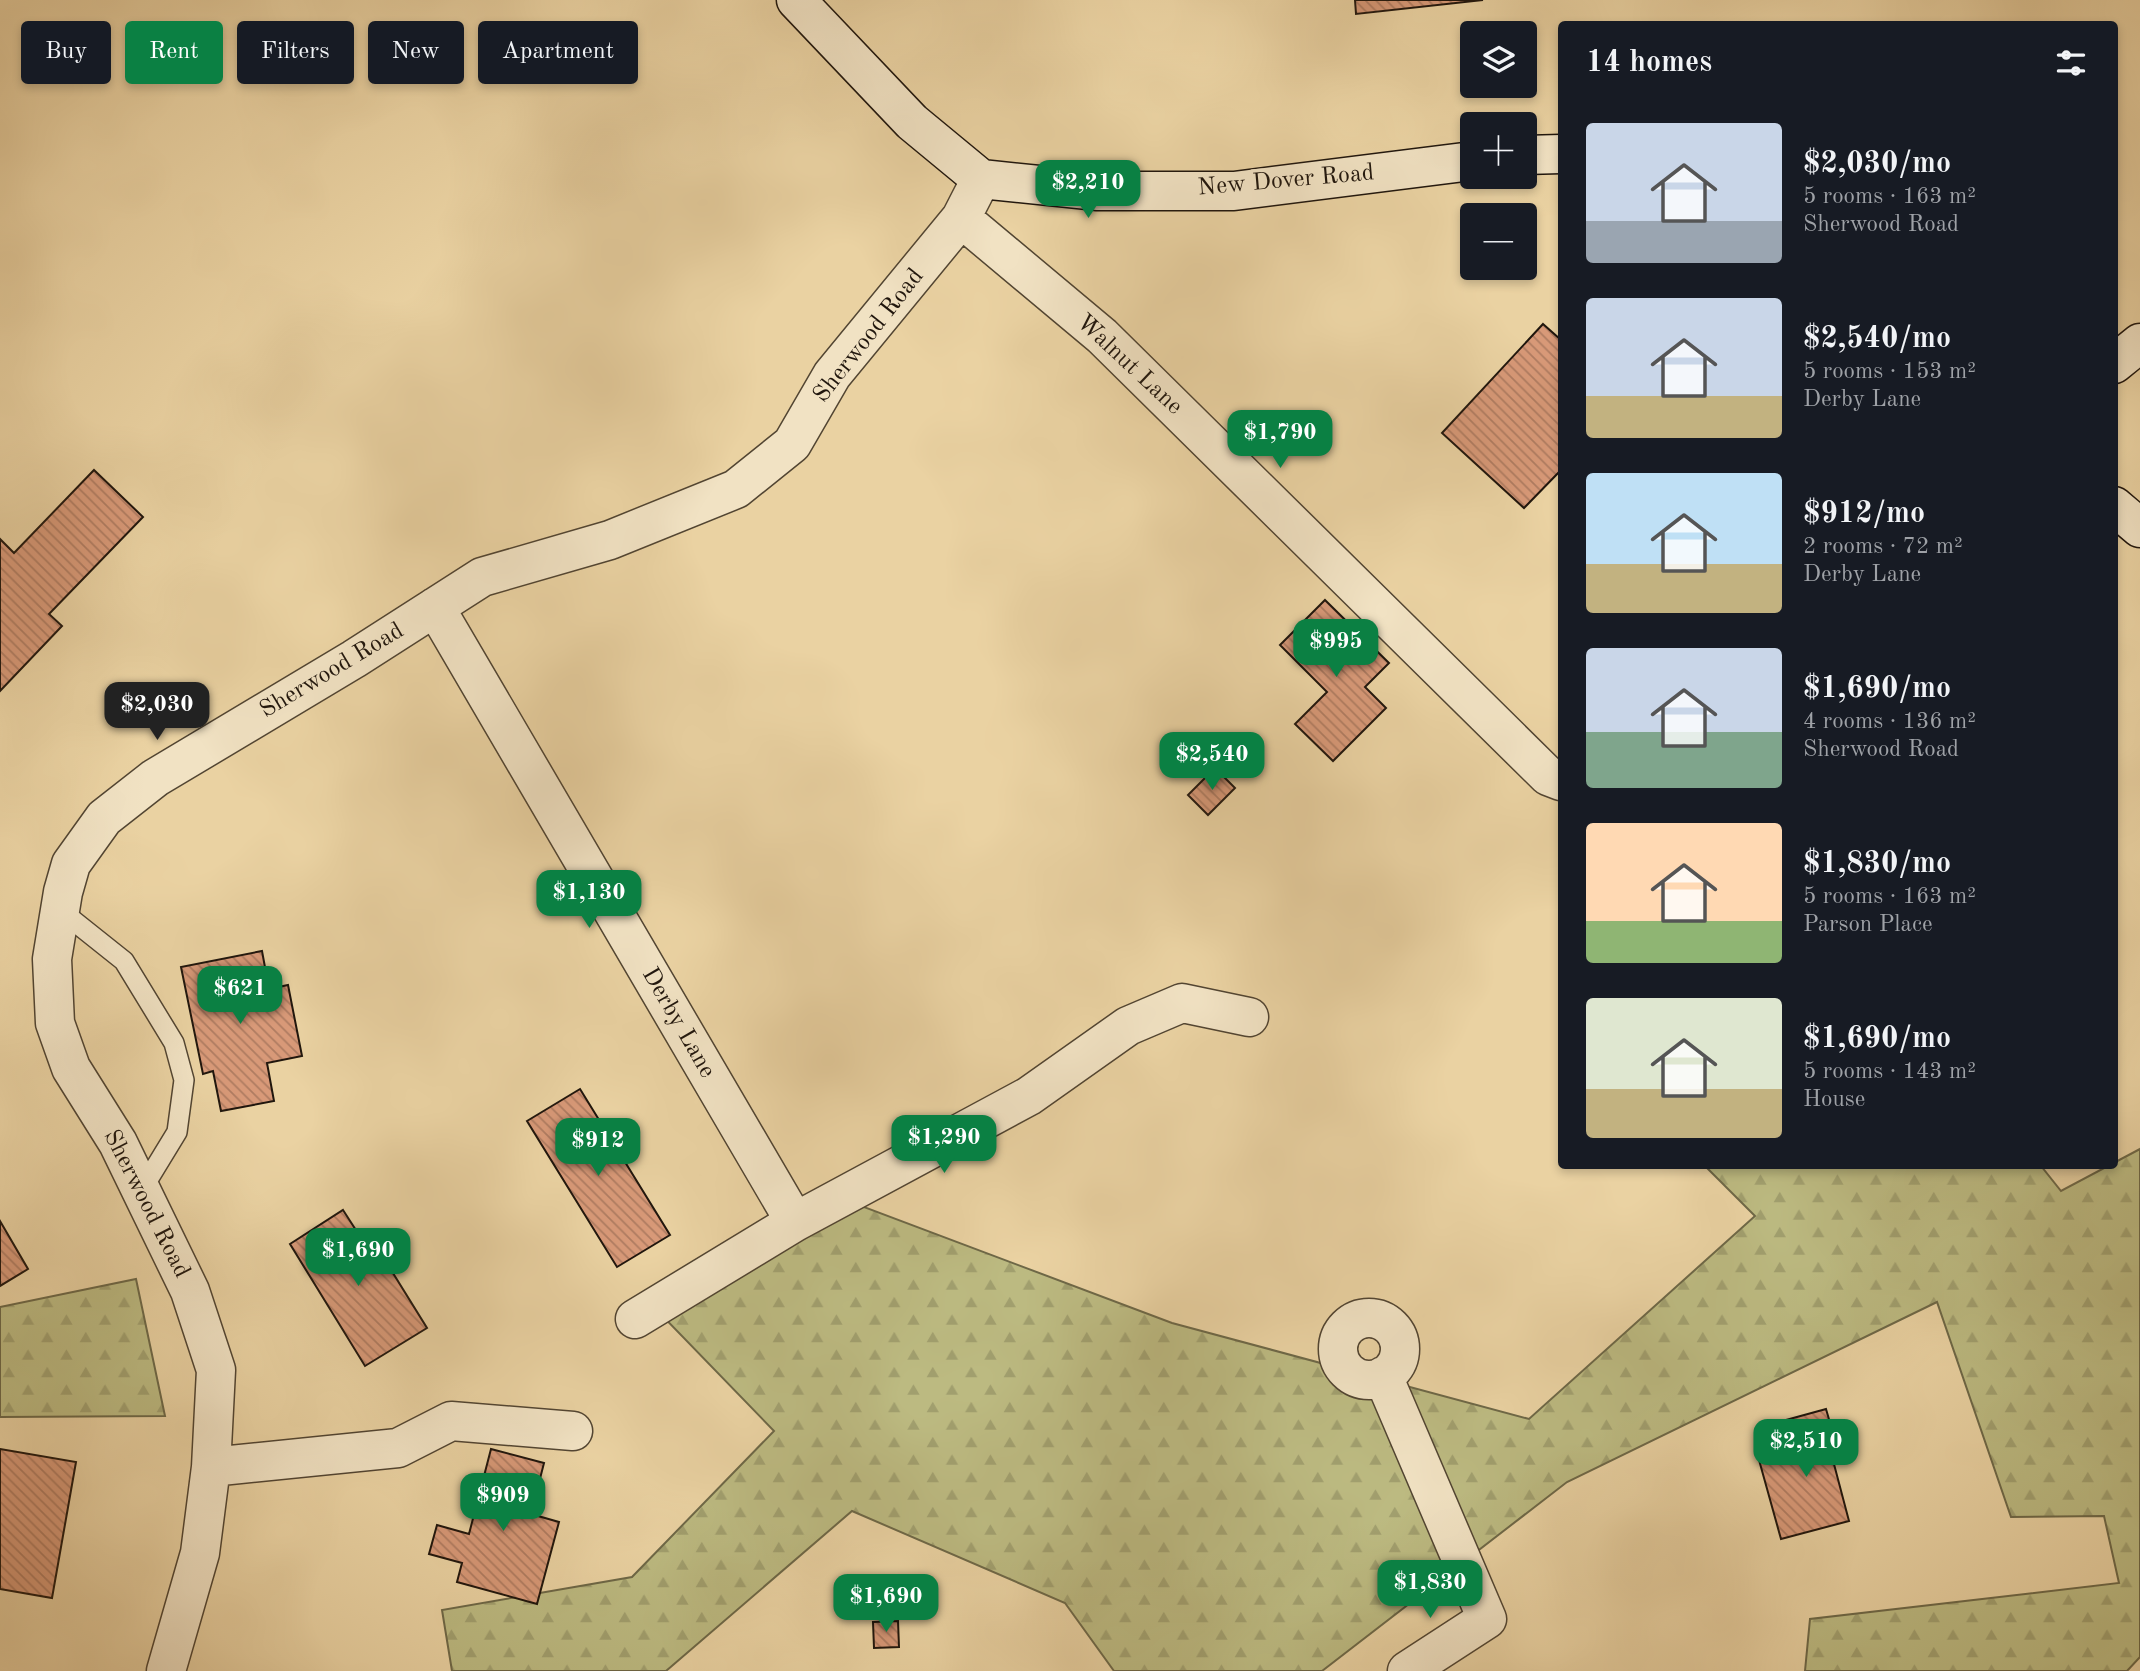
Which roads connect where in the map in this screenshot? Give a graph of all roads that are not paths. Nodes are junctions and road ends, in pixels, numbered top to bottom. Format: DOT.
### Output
graph roads {
  1 [pos="796,0"];
  2 [pos="1558,153"];
  3 [pos="1537,154"];
  4 [pos="1460,163"];
  5 [pos="981,179"];
  6 [pos="961,218"];
  7 [pos="2140,343"];
  8 [pos="2118,360"];
  9 [pos="2118,509"];
  10 [pos="2140,528"];
  11 [pos="435,607"];
  12 [pos="1558,780"];
  13 [pos="60,910"];
  14 [pos="1249,1017"];
  15 [pos="141,1191"];
  16 [pos="794,1222"];
  17 [pos="635,1319"];
  18 [pos="1383,1376"];
  19 [pos="573,1431"];
  20 [pos="211,1467"];
  21 [pos="166,1671"];
  22 [pos="1407,1671"];
  1 -- 5 [label="street"];
  2 -- 3 [label="street"];
  4 -- 5 [label="street, New Dover Road"];
  5 -- 6 [label="street, Sherwood Road"];
  6 -- 11 [label="street, Sherwood Road"];
  6 -- 12 [label="street, Walnut Lane"];
  7 -- 8 [label="street"];
  9 -- 10 [label="street"];
  11 -- 13 [label="street, Sherwood Road"];
  11 -- 16 [label="street, Derby Lane"];
  13 -- 15 [label="street, Sherwood Road"];
  13 -- 15 [label="lane"];
  14 -- 16 [label="street"];
  15 -- 20 [label="street, Sherwood Road"];
  16 -- 17 [label="street"];
  18 -- 22 [label="street"];
  19 -- 20 [label="street"];
  20 -- 21 [label="street, Sherwood Road"];
}
